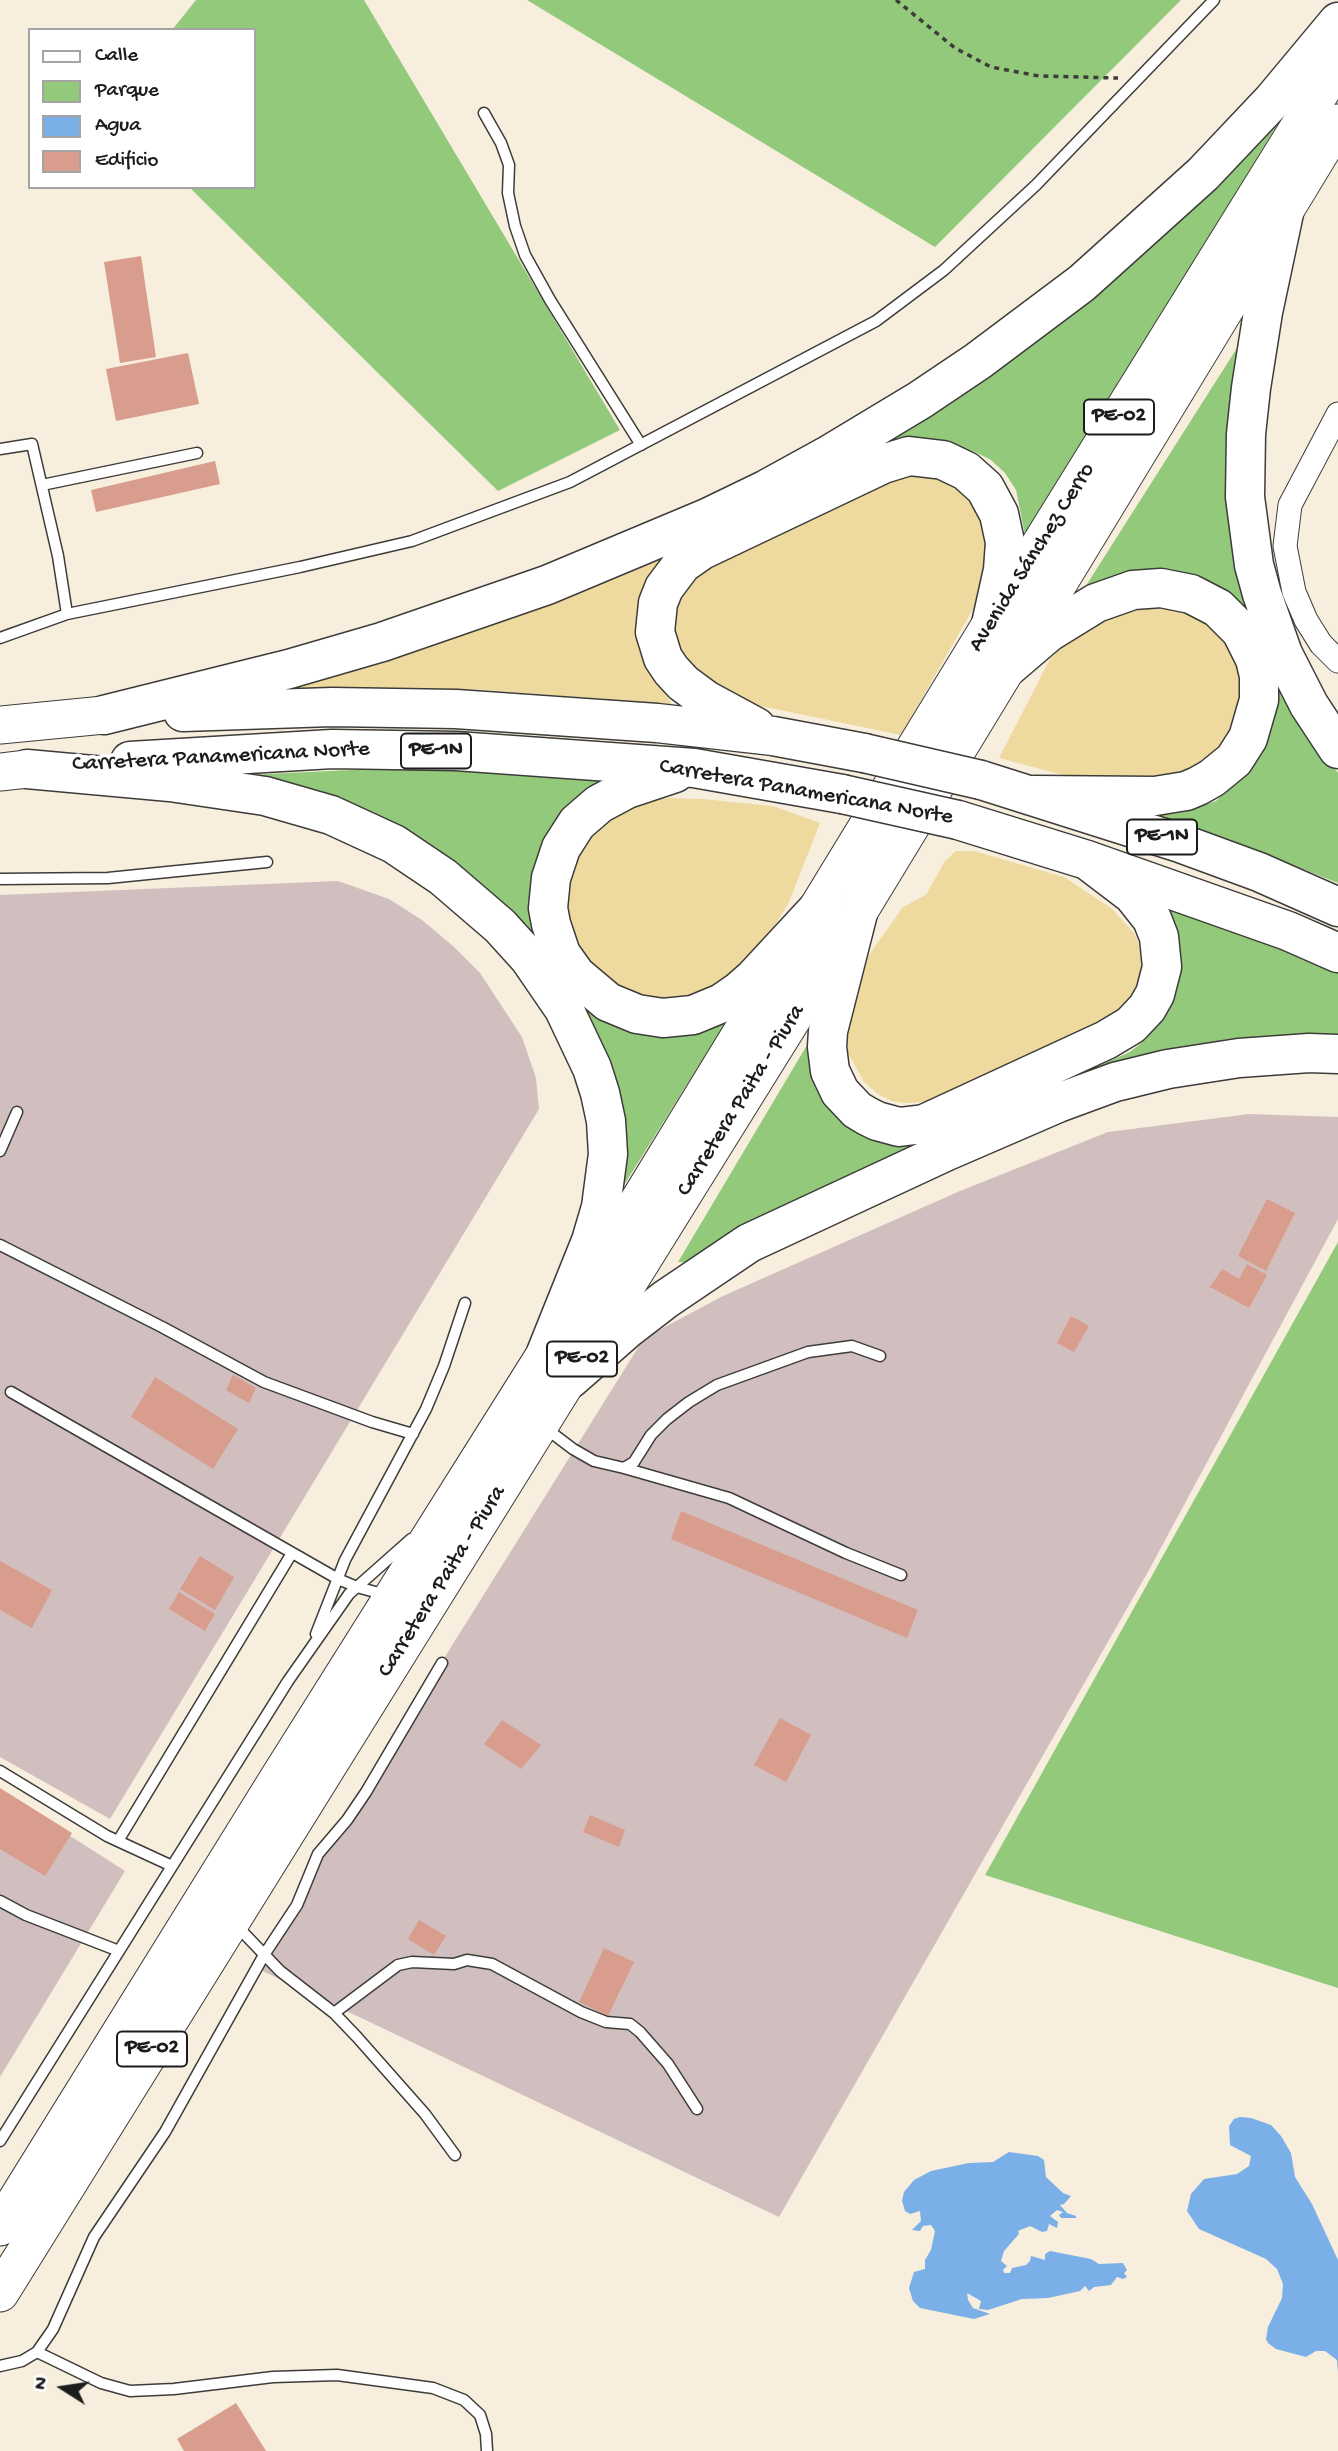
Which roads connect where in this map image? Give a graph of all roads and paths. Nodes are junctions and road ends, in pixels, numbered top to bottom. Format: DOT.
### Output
graph roads {
  1 [pos="896,0"];
  2 [pos="1214,0"];
  3 [pos="1338,22"];
  4 [pos="1338,64"];
  5 [pos="1138,78"];
  6 [pos="484,113"];
  7 [pos="1338,123"];
  8 [pos="1284,213"];
  9 [pos="1338,414"];
  10 [pos="641,445"];
  11 [pos="0,449"];
  12 [pos="197,453"];
  13 [pos="42,485"];
  14 [pos="67,614"];
  15 [pos="991,624"];
  16 [pos="0,638"];
  17 [pos="1338,661"];
  18 [pos="1008,667"];
  19 [pos="104,715"];
  20 [pos="0,725"];
  21 [pos="773,736"];
  22 [pos="1338,749"];
  23 [pos="694,768"];
  24 [pos="13,771"];
  25 [pos="1034,795"];
  26 [pos="1087,860"];
  27 [pos="267,862"];
  28 [pos="883,870"];
  29 [pos="0,879"];
  30 [pos="1338,907"];
  31 [pos="817,910"];
  32 [pos="858,913"];
  33 [pos="1338,953"];
  34 [pos="1338,1054"];
  35 [pos="17,1112"];
  36 [pos="0,1151"];
  37 [pos="0,1245"];
  38 [pos="465,1303"];
  39 [pos="880,1356"];
  40 [pos="558,1366"];
  41 [pos="11,1392"];
  42 [pos="541,1425"];
  43 [pos="413,1434"];
  44 [pos="624,1468"];
  45 [pos="452,1503"];
  46 [pos="292,1553"];
  47 [pos="901,1575"];
  48 [pos="338,1579"];
  49 [pos="357,1587"];
  50 [pos="393,1597"];
  51 [pos="310,1650"];
  52 [pos="442,1663"];
  53 [pos="0,1771"];
  54 [pos="118,1841"];
  55 [pos="172,1866"];
  56 [pos="0,1901"];
  57 [pos="232,1921"];
  58 [pos="119,1951"];
  59 [pos="264,1955"];
  60 [pos="334,2013"];
  61 [pos="697,2109"];
  62 [pos="0,2141"];
  63 [pos="455,2155"];
  64 [pos="0,2227"];
  65 [pos="0,2294"];
  66 [pos="37,2351"];
  67 [pos="0,2366"];
  68 [pos="487,2451"];
  1 -- 5 [label="path"];
  2 -- 5 [label="lane"];
  3 -- 19 [label="highway"];
  4 -- 15 [label="highway, Avenida Sánchez Cerro / PE-02"];
  5 -- 10 [label="lane"];
  6 -- 10 [label="lane"];
  7 -- 8 [label="highway, Avenida Sánchez Cerro"];
  8 -- 18 [label="highway, Avenida Sánchez Cerro / PE-02"];
  8 -- 22 [label="highway"];
  9 -- 17 [label="street"];
  10 -- 14 [label="lane"];
  11 -- 13 [label="lane"];
  12 -- 13 [label="lane"];
  13 -- 14 [label="lane"];
  14 -- 16 [label="lane"];
  15 -- 21 [label="highway"];
  15 -- 31 [label="highway, Avenida Sánchez Cerro / PE-02"];
  18 -- 25 [label="highway"];
  18 -- 28 [label="highway, Avenida Sánchez Cerro / PE-02"];
  19 -- 20 [label="highway, Carretera Panamericana Norte / PE-1N"];
  19 -- 21 [label="highway, Carretera Panamericana Norte / PE-1N"];
  21 -- 25 [label="highway, Carretera Panamericana Norte / PE-1N, bridge"];
  23 -- 24 [label="highway, Carretera Panamericana Norte / PE-1N"];
  23 -- 26 [label="highway, Carretera Panamericana Norte / PE-1N, bridge"];
  23 -- 31 [label="highway"];
  24 -- 40 [label="highway"];
  25 -- 30 [label="highway, Carretera Panamericana Norte / PE-1N"];
  26 -- 32 [label="highway"];
  26 -- 33 [label="highway, Carretera Panamericana Norte / PE-1N"];
  27 -- 29 [label="lane"];
  28 -- 32 [label="highway, Carretera Paita - Piura / PE-02"];
  31 -- 40 [label="highway, Carretera Paita - Piura / PE-02"];
  32 -- 40 [label="highway, Carretera Paita - Piura / PE-02"];
  34 -- 40 [label="highway"];
  35 -- 36 [label="lane"];
  37 -- 43 [label="lane"];
  38 -- 43 [label="lane"];
  39 -- 44 [label="lane"];
  40 -- 42 [label="highway, Carretera Paita - Piura / PE-02"];
  40 -- 45 [label="highway, Carretera Paita - Piura / PE-02"];
  41 -- 46 [label="lane"];
  42 -- 44 [label="lane"];
  42 -- 57 [label="highway, Carretera Paita - Piura / PE-02"];
  43 -- 48 [label="lane"];
  44 -- 47 [label="lane"];
  45 -- 49 [label="lane"];
  45 -- 50 [label="highway, Carretera Paita - Piura / PE-02"];
  46 -- 48 [label="lane"];
  46 -- 54 [label="lane"];
  48 -- 49 [label="lane"];
  48 -- 51 [label="lane"];
  49 -- 50 [label="lane"];
  49 -- 51 [label="lane"];
  50 -- 64 [label="highway, Carretera Paita - Piura / PE-02"];
  51 -- 55 [label="lane"];
  52 -- 59 [label="lane"];
  53 -- 54 [label="lane"];
  54 -- 55 [label="lane"];
  55 -- 58 [label="lane"];
  56 -- 58 [label="lane"];
  57 -- 59 [label="lane"];
  57 -- 65 [label="highway, Carretera Paita - Piura / PE-02"];
  58 -- 62 [label="lane"];
  59 -- 60 [label="lane"];
  59 -- 66 [label="lane"];
  60 -- 61 [label="lane"];
  60 -- 63 [label="lane"];
  66 -- 67 [label="lane"];
  66 -- 68 [label="lane"];
}
